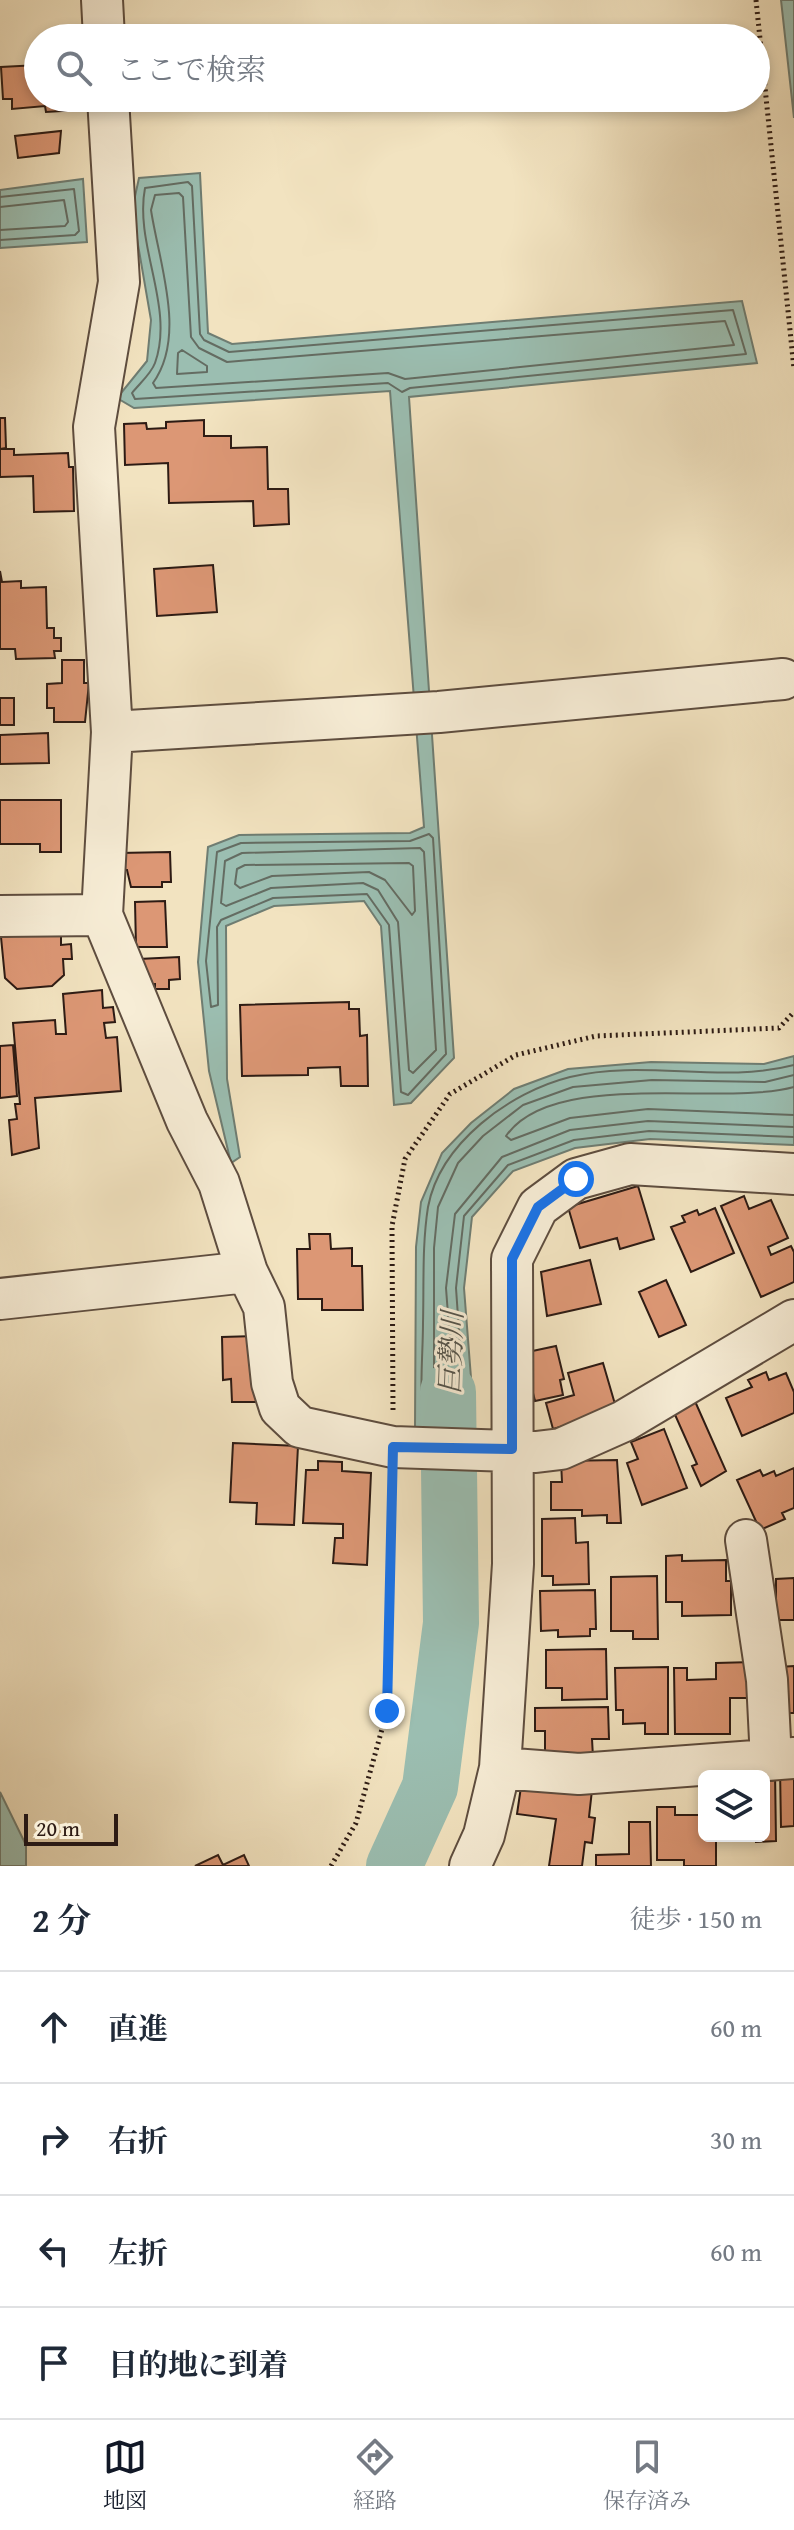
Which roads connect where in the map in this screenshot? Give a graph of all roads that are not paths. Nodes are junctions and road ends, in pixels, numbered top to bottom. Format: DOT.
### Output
graph roads {
  1 [pos="102,0"];
  2 [pos="103,24"];
  3 [pos="109,112"];
  4 [pos="783,679"];
  5 [pos="112,732"];
  6 [pos="102,915"];
  7 [pos="0,916"];
  8 [pos="794,1174"];
  9 [pos="247,1272"];
  10 [pos="0,1299"];
  11 [pos="794,1320"];
  12 [pos="512,1449"];
  13 [pos="746,1540"];
  14 [pos="783,1759"];
  15 [pos="500,1768"];
  16 [pos="470,1866"];
  1 -- 2 [label="street"];
  3 -- 5 [label="street"];
  4 -- 5 [label="street"];
  5 -- 6 [label="street"];
  6 -- 7 [label="street"];
  6 -- 9 [label="street"];
  8 -- 12 [label="street"];
  9 -- 10 [label="street"];
  9 -- 12 [label="street"];
  11 -- 12 [label="street"];
  12 -- 15 [label="street"];
  13 -- 14 [label="street"];
  14 -- 15 [label="street"];
  15 -- 16 [label="street"];
}
